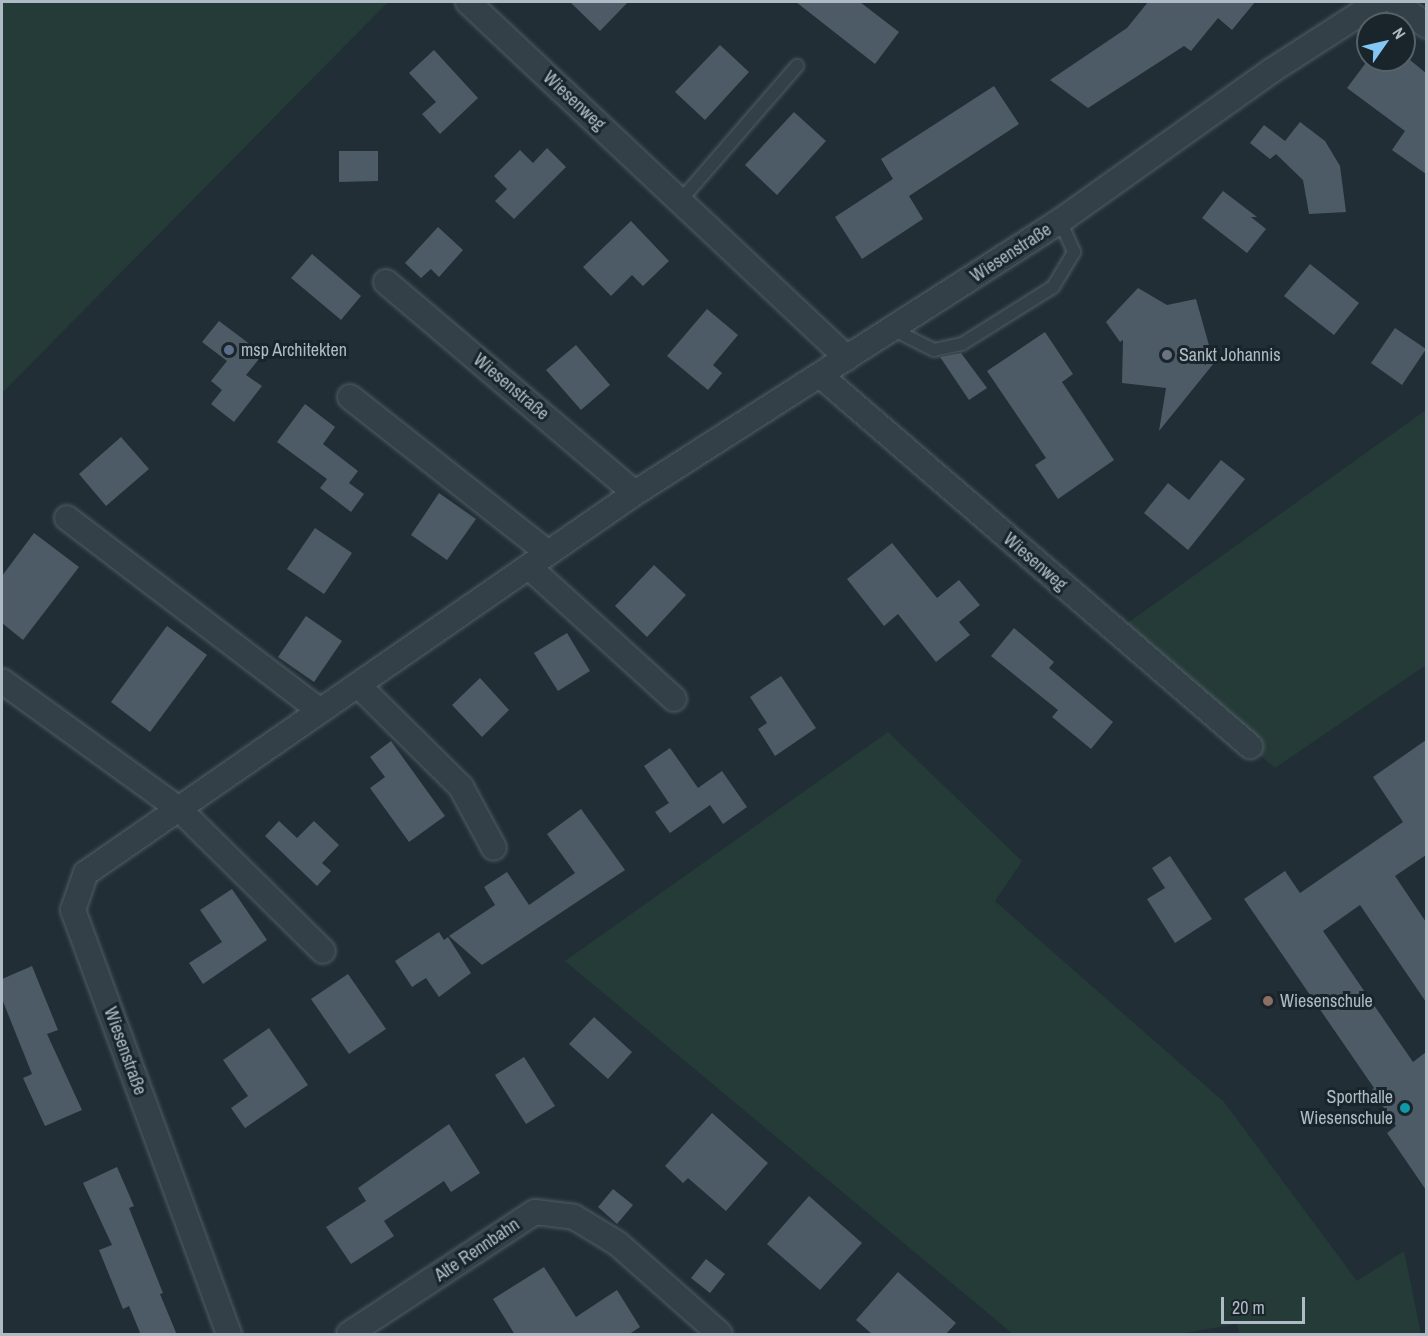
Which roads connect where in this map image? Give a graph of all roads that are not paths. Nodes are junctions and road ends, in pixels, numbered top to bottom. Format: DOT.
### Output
graph roads {
  1 [pos="468,2"];
  2 [pos="1378,2"];
  3 [pos="1395,2"];
  4 [pos="1426,24"];
  5 [pos="797,66"];
  6 [pos="680,201"];
  7 [pos="1060,221"];
  8 [pos="386,282"];
  9 [pos="894,330"];
  10 [pos="847,358"];
  11 [pos="821,376"];
  12 [pos="350,397"];
  13 [pos="635,493"];
  14 [pos="67,518"];
  15 [pos="539,560"];
  16 [pos="2,681"];
  17 [pos="358,685"];
  18 [pos="674,699"];
  19 [pos="320,711"];
  20 [pos="1250,747"];
  21 [pos="179,809"];
  22 [pos="494,848"];
  23 [pos="323,951"];
  24 [pos="229,1335"];
  25 [pos="349,1335"];
  26 [pos="720,1335"];
  1 -- 6 [label="street, Wiesenweg"];
  2 -- 7 [label="street, Wiesenstraße"];
  3 -- 4 [label="street"];
  5 -- 6 [label="lane"];
  6 -- 10 [label="street, Wiesenweg"];
  7 -- 9 [label="street, Wiesenstraße"];
  7 -- 9 [label="lane"];
  8 -- 13 [label="street, Wiesenstraße"];
  9 -- 10 [label="street, Wiesenstraße"];
  10 -- 11 [label="street, Wiesenstraße"];
  11 -- 13 [label="street, Wiesenstraße"];
  11 -- 20 [label="street, Wiesenweg"];
  12 -- 15 [label="street"];
  13 -- 15 [label="street, Wiesenstraße"];
  14 -- 19 [label="street"];
  15 -- 17 [label="street, Wiesenstraße"];
  15 -- 18 [label="street"];
  16 -- 21 [label="street"];
  17 -- 19 [label="street, Wiesenstraße"];
  17 -- 22 [label="street"];
  19 -- 21 [label="street, Wiesenstraße"];
  21 -- 23 [label="street"];
  21 -- 24 [label="street, Wiesenstraße"];
  25 -- 26 [label="street, Alte Rennbahn"];
}
